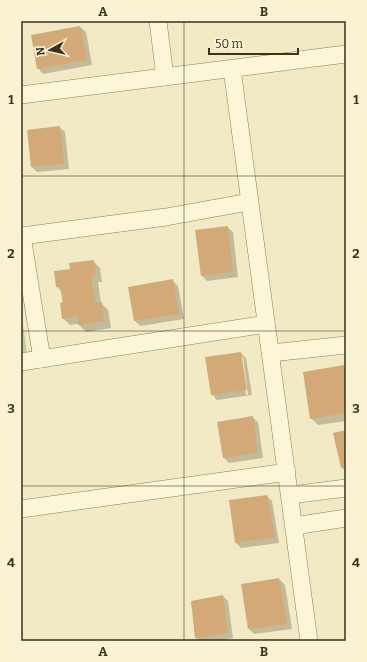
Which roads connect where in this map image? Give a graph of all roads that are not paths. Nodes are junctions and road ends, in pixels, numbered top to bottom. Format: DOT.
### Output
graph roads {
  1 [pos="158,21"];
  2 [pos="346,54"];
  3 [pos="232,69"];
  4 [pos="165,77"];
  5 [pos="21,95"];
  6 [pos="249,202"];
  7 [pos="266,324"];
  8 [pos="346,345"];
  9 [pos="271,353"];
  10 [pos="42,359"];
  11 [pos="21,362"];
  12 [pos="287,472"];
  13 [pos="346,488"];
  14 [pos="291,495"];
  15 [pos="21,509"];
  16 [pos="346,518"];
  17 [pos="294,526"];
  18 [pos="309,641"];
  1 -- 4 [label="street"];
  2 -- 3 [label="street"];
  3 -- 4 [label="street"];
  3 -- 6 [label="street"];
  4 -- 5 [label="street"];
  6 -- 7 [label="street"];
  6 -- 10 [label="street"];
  7 -- 9 [label="street"];
  7 -- 10 [label="street"];
  8 -- 9 [label="street"];
  9 -- 12 [label="street"];
  10 -- 11 [label="street"];
  12 -- 14 [label="street"];
  12 -- 15 [label="street"];
  13 -- 14 [label="street"];
  14 -- 17 [label="street"];
  16 -- 17 [label="street"];
  17 -- 18 [label="street"];
}
